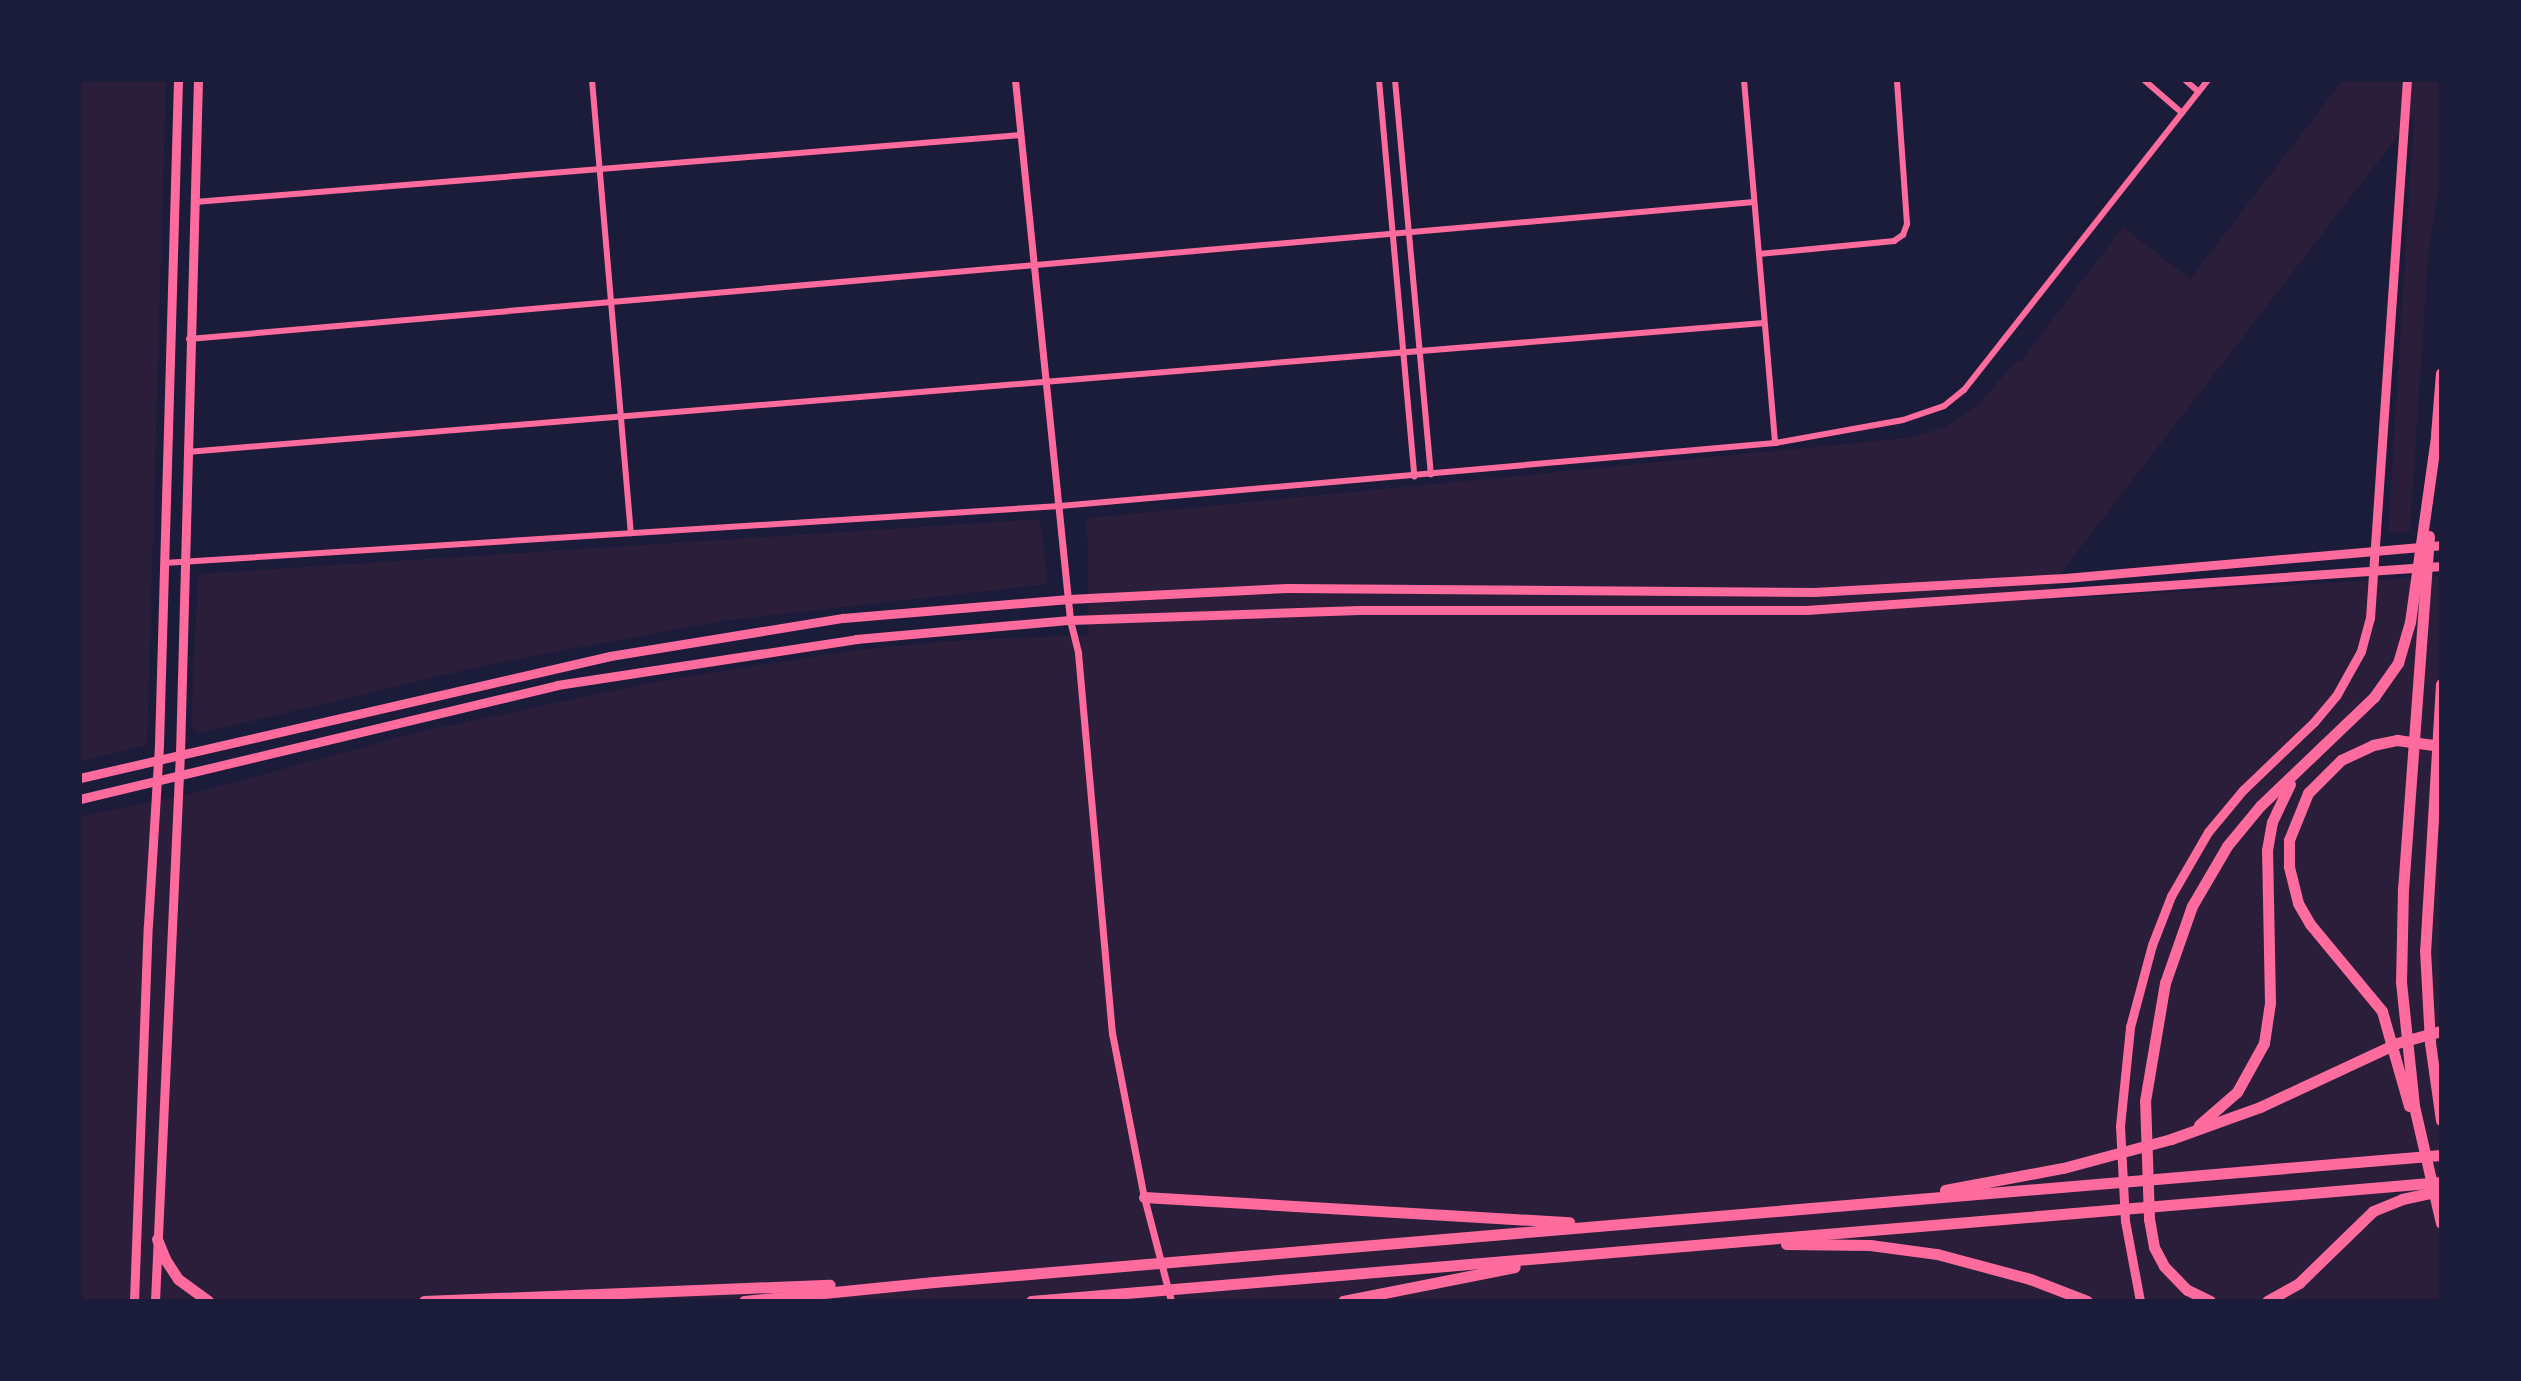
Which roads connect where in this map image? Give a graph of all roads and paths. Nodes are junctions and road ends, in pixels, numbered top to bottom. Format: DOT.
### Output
graph roads {
  1 [pos="178,80"];
  2 [pos="198,80"];
  3 [pos="592,80"];
  4 [pos="1015,80"];
  5 [pos="1379,80"];
  6 [pos="1395,80"];
  7 [pos="1744,80"];
  8 [pos="1897,80"];
  9 [pos="2144,80"];
  10 [pos="2185,80"];
  11 [pos="2208,80"];
  12 [pos="2407,80"];
  13 [pos="2199,92"];
  14 [pos="2182,113"];
  15 [pos="1020,135"];
  16 [pos="600,171"];
  17 [pos="195,202"];
  18 [pos="1754,202"];
  19 [pos="1408,232"];
  20 [pos="1392,233"];
  21 [pos="1759,254"];
  22 [pos="1035,265"];
  23 [pos="611,302"];
  24 [pos="1764,323"];
  25 [pos="189,339"];
  26 [pos="1417,352"];
  27 [pos="1405,353"];
  28 [pos="2441,373"];
  29 [pos="1047,381"];
  30 [pos="621,416"];
  31 [pos="2437,430"];
  32 [pos="1775,443"];
  33 [pos="187,452"];
  34 [pos="1431,474"];
  35 [pos="1414,476"];
  36 [pos="1060,506"];
  37 [pos="631,533"];
  38 [pos="2441,545"];
  39 [pos="2376,550"];
  40 [pos="184,562"];
  41 [pos="164,563"];
  42 [pos="2441,566"];
  43 [pos="2375,572"];
  44 [pos="1069,599"];
  45 [pos="1070,620"];
  46 [pos="2441,684"];
  47 [pos="2441,746"];
  48 [pos="180,753"];
  49 [pos="2316,753"];
  50 [pos="159,758"];
  51 [pos="179,774"];
  52 [pos="80,778"];
  53 [pos="157,780"];
  54 [pos="80,799"];
  55 [pos="2441,1031"];
  56 [pos="2441,1120"];
  57 [pos="2420,1140"];
  58 [pos="2149,1146"];
  59 [pos="2441,1155"];
  60 [pos="2441,1182"];
  61 [pos="2441,1191"];
  62 [pos="1144,1197"];
  63 [pos="1880,1202"];
  64 [pos="2441,1223"];
  65 [pos="1617,1224"];
  66 [pos="157,1239"];
  67 [pos="1717,1243"];
  68 [pos="1583,1254"];
  69 [pos="934,1282"];
  70 [pos="134,1301"];
  71 [pos="155,1301"];
  72 [pos="208,1301"];
  73 [pos="424,1301"];
  74 [pos="744,1301"];
  75 [pos="1031,1301"];
  76 [pos="1171,1301"];
  77 [pos="1343,1301"];
  78 [pos="2087,1301"];
  79 [pos="2140,1301"];
  80 [pos="2210,1301"];
  81 [pos="2267,1301"];
  1 -- 41 [label="main road"];
  2 -- 17 [label="main road"];
  3 -- 16 [label="street"];
  4 -- 15 [label="street"];
  5 -- 20 [label="street"];
  6 -- 19 [label="street"];
  7 -- 18 [label="street"];
  8 -- 21 [label="street"];
  9 -- 14 [label="street"];
  10 -- 13 [label="street"];
  11 -- 13 [label="street"];
  12 -- 39 [label="main road"];
  13 -- 14 [label="street"];
  14 -- 32 [label="street"];
  15 -- 16 [label="street"];
  15 -- 22 [label="street"];
  16 -- 17 [label="street"];
  16 -- 23 [label="street"];
  17 -- 25 [label="main road"];
  18 -- 19 [label="street"];
  18 -- 21 [label="street"];
  19 -- 20 [label="street"];
  19 -- 26 [label="street"];
  20 -- 22 [label="street"];
  20 -- 27 [label="street"];
  21 -- 24 [label="street"];
  22 -- 23 [label="street"];
  22 -- 29 [label="street"];
  23 -- 25 [label="street"];
  23 -- 30 [label="street"];
  24 -- 26 [label="street"];
  24 -- 32 [label="street"];
  25 -- 33 [label="main road"];
  26 -- 27 [label="street"];
  26 -- 34 [label="street"];
  27 -- 29 [label="street"];
  27 -- 35 [label="street"];
  28 -- 31 [label="highway"];
  29 -- 30 [label="street"];
  29 -- 36 [label="street"];
  30 -- 33 [label="street"];
  30 -- 37 [label="street"];
  31 -- 49 [label="highway"];
  31 -- 57 [label="highway"];
  32 -- 34 [label="street"];
  33 -- 40 [label="main road"];
  34 -- 35 [label="street"];
  35 -- 36 [label="street"];
  36 -- 37 [label="street"];
  36 -- 44 [label="street"];
  37 -- 40 [label="street"];
  38 -- 39 [label="main road"];
  39 -- 43 [label="main road"];
  39 -- 44 [label="main road"];
  40 -- 41 [label="street"];
  40 -- 48 [label="main road"];
  41 -- 50 [label="main road"];
  42 -- 43 [label="main road"];
  43 -- 45 [label="main road"];
  43 -- 79 [label="main road"];
  44 -- 45 [label="street"];
  44 -- 48 [label="main road"];
  45 -- 51 [label="main road"];
  45 -- 62 [label="street"];
  46 -- 56 [label="highway"];
  47 -- 57 [label="highway"];
  48 -- 50 [label="main road"];
  48 -- 51 [label="main road"];
  49 -- 58 [label="highway"];
  49 -- 80 [label="highway"];
  50 -- 52 [label="main road"];
  50 -- 53 [label="main road"];
  51 -- 53 [label="main road"];
  51 -- 66 [label="main road"];
  53 -- 54 [label="main road"];
  53 -- 70 [label="main road"];
  55 -- 58 [label="highway"];
  57 -- 64 [label="highway"];
  58 -- 63 [label="highway"];
  59 -- 63 [label="highway"];
  60 -- 67 [label="highway"];
  61 -- 81 [label="highway"];
  62 -- 65 [label="highway"];
  62 -- 76 [label="street"];
  63 -- 65 [label="highway"];
  65 -- 69 [label="highway"];
  66 -- 71 [label="main road"];
  66 -- 72 [label="highway"];
  67 -- 68 [label="highway"];
  67 -- 78 [label="highway"];
  68 -- 75 [label="highway"];
  68 -- 77 [label="highway"];
  69 -- 73 [label="highway"];
  69 -- 74 [label="highway"];
}
